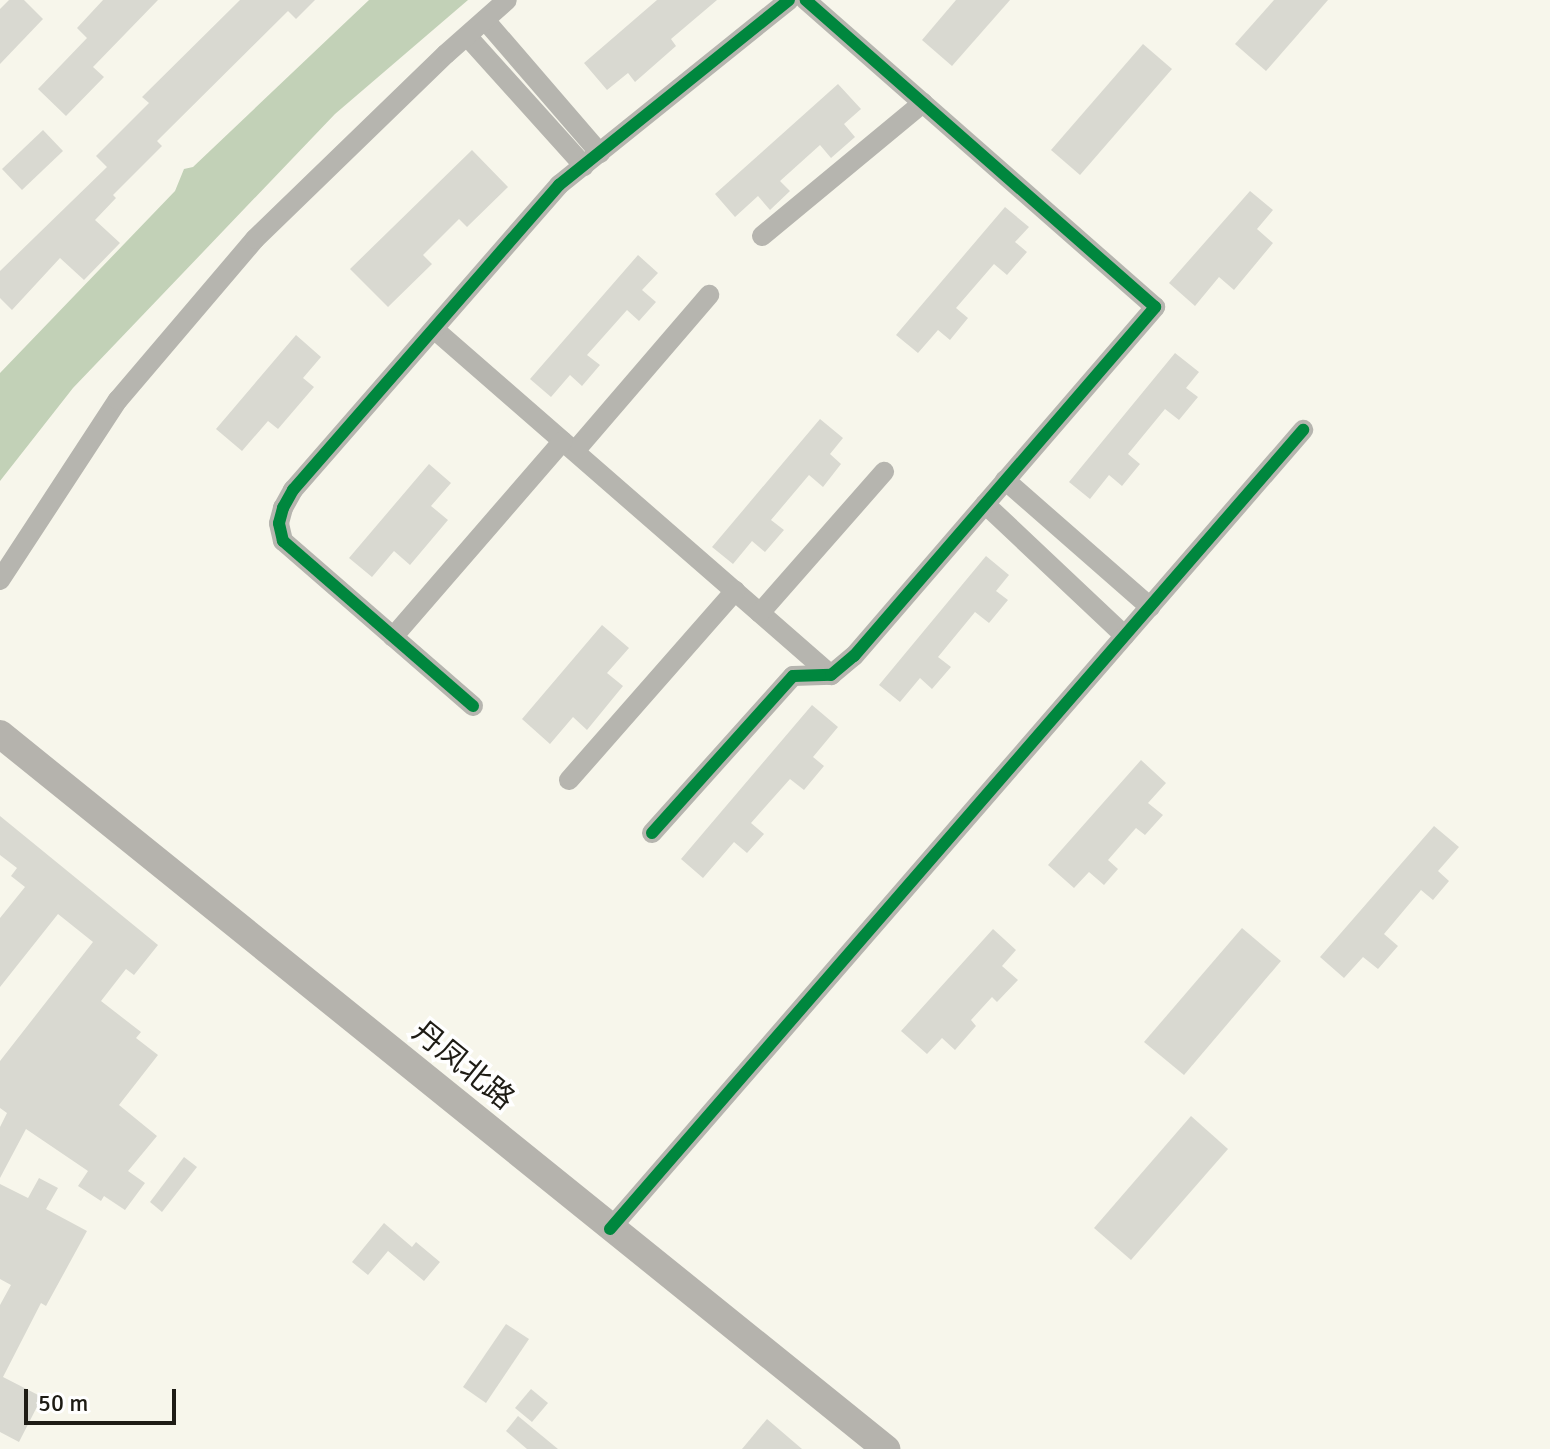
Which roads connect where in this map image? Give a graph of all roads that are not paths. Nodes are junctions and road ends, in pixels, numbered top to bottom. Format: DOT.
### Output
graph roads {
  1 [pos="507,0"];
  2 [pos="789,0"];
  3 [pos="806,0"];
  4 [pos="485,20"];
  5 [pos="467,36"];
  6 [pos="923,103"];
  7 [pos="592,159"];
  8 [pos="762,236"];
  9 [pos="709,295"];
  10 [pos="434,329"];
  11 [pos="1303,430"];
  12 [pos="569,446"];
  13 [pos="884,472"];
  14 [pos="1005,480"];
  15 [pos="985,504"];
  16 [pos="0,580"];
  17 [pos="735,591"];
  18 [pos="1150,607"];
  19 [pos="760,613"];
  20 [pos="1125,636"];
  21 [pos="393,637"];
  22 [pos="831,675"];
  23 [pos="473,706"];
  24 [pos="0,734"];
  25 [pos="569,780"];
  26 [pos="652,833"];
  27 [pos="610,1229"];
  28 [pos="886,1449"];
  1 -- 4 [label="street"];
  2 -- 7 [label="street"];
  3 -- 6 [label="street"];
  4 -- 5 [label="street"];
  4 -- 7 [label="street"];
  5 -- 7 [label="street"];
  5 -- 16 [label="street"];
  6 -- 8 [label="street"];
  6 -- 14 [label="street"];
  7 -- 10 [label="street"];
  9 -- 12 [label="street"];
  10 -- 12 [label="street"];
  10 -- 21 [label="street"];
  11 -- 18 [label="street"];
  12 -- 17 [label="street"];
  12 -- 21 [label="street"];
  13 -- 19 [label="street"];
  14 -- 15 [label="street"];
  14 -- 18 [label="street"];
  15 -- 20 [label="street"];
  15 -- 22 [label="street"];
  17 -- 19 [label="street"];
  17 -- 25 [label="street"];
  18 -- 20 [label="street"];
  19 -- 22 [label="street"];
  20 -- 27 [label="street"];
  21 -- 23 [label="street"];
  22 -- 26 [label="street"];
  24 -- 27 [label="main road, 丹凤北路"];
  27 -- 28 [label="main road, 丹凤北路"];
}
